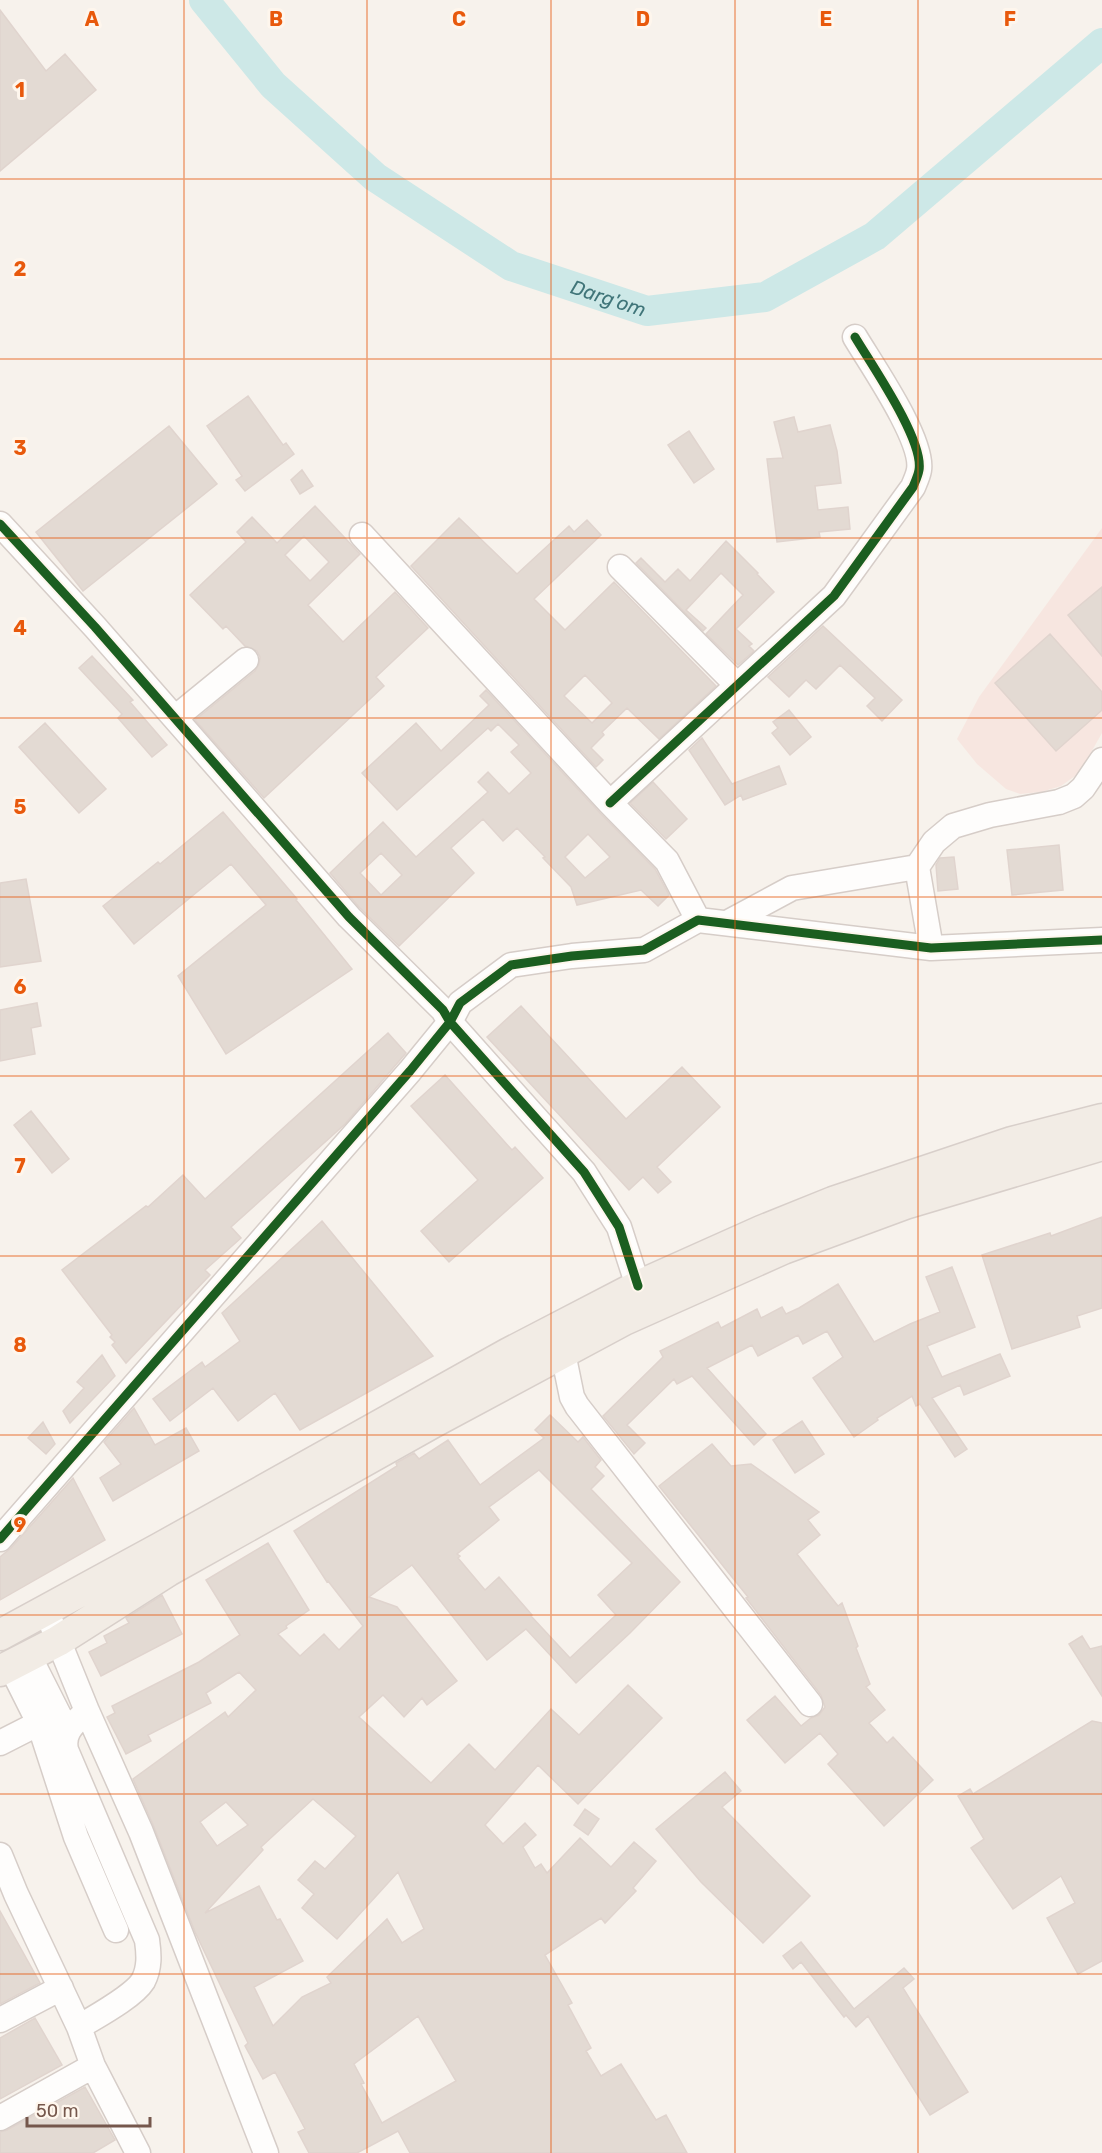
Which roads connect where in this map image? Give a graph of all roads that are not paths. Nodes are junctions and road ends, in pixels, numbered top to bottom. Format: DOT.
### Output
graph roads {
  1 [pos="855,337"];
  2 [pos="0,524"];
  3 [pos="362,536"];
  4 [pos="620,567"];
  5 [pos="246,660"];
  6 [pos="737,685"];
  7 [pos="175,718"];
  8 [pos="1102,760"];
  9 [pos="610,803"];
  10 [pos="917,867"];
  11 [pos="698,920"];
  12 [pos="727,923"];
  13 [pos="1102,940"];
  14 [pos="931,948"];
  15 [pos="450,1022"];
  16 [pos="1102,1119"];
  17 [pos="1102,1145"];
  18 [pos="638,1286"];
  19 [pos="563,1353"];
  20 [pos="316,1475"];
  21 [pos="0,1539"];
  22 [pos="46,1610"];
  23 [pos="0,1635"];
  24 [pos="58,1641"];
  25 [pos="13,1664"];
  26 [pos="810,1704"];
  27 [pos="87,1711"];
  28 [pos="54,1723"];
  29 [pos="0,1743"];
  30 [pos="0,1855"];
  31 [pos="8,1899"];
  32 [pos="116,1930"];
  33 [pos="61,1988"];
  34 [pos="0,2020"];
  35 [pos="79,2027"];
  36 [pos="93,2066"];
  37 [pos="0,2118"];
  38 [pos="132,2151"];
  39 [pos="266,2153"];
  1 -- 6 [label="street"];
  2 -- 7 [label="street"];
  3 -- 9 [label="street"];
  4 -- 6 [label="street"];
  5 -- 7 [label="street"];
  6 -- 9 [label="street"];
  7 -- 15 [label="street"];
  8 -- 10 [label="street"];
  9 -- 11 [label="street"];
  10 -- 12 [label="street"];
  10 -- 14 [label="street"];
  11 -- 12 [label="street"];
  11 -- 15 [label="street"];
  12 -- 14 [label="street"];
  13 -- 14 [label="street"];
  15 -- 18 [label="street"];
  15 -- 21 [label="street"];
  16 -- 18 [label="main road"];
  17 -- 19 [label="main road"];
  18 -- 20 [label="main road"];
  19 -- 20 [label="main road"];
  19 -- 26 [label="street"];
  20 -- 22 [label="main road"];
  20 -- 24 [label="main road"];
  22 -- 23 [label="main road"];
  22 -- 24 [label="street"];
  24 -- 25 [label="main road"];
  24 -- 27 [label="street"];
  25 -- 28 [label="street"];
  27 -- 28 [label="street"];
  27 -- 39 [label="street"];
  28 -- 29 [label="street"];
  28 -- 32 [label="street"];
  28 -- 35 [label="street"];
  30 -- 31 [label="street"];
  31 -- 33 [label="street"];
  33 -- 34 [label="street"];
  33 -- 35 [label="street"];
  35 -- 36 [label="street"];
  36 -- 37 [label="street"];
  36 -- 38 [label="street"];
}
